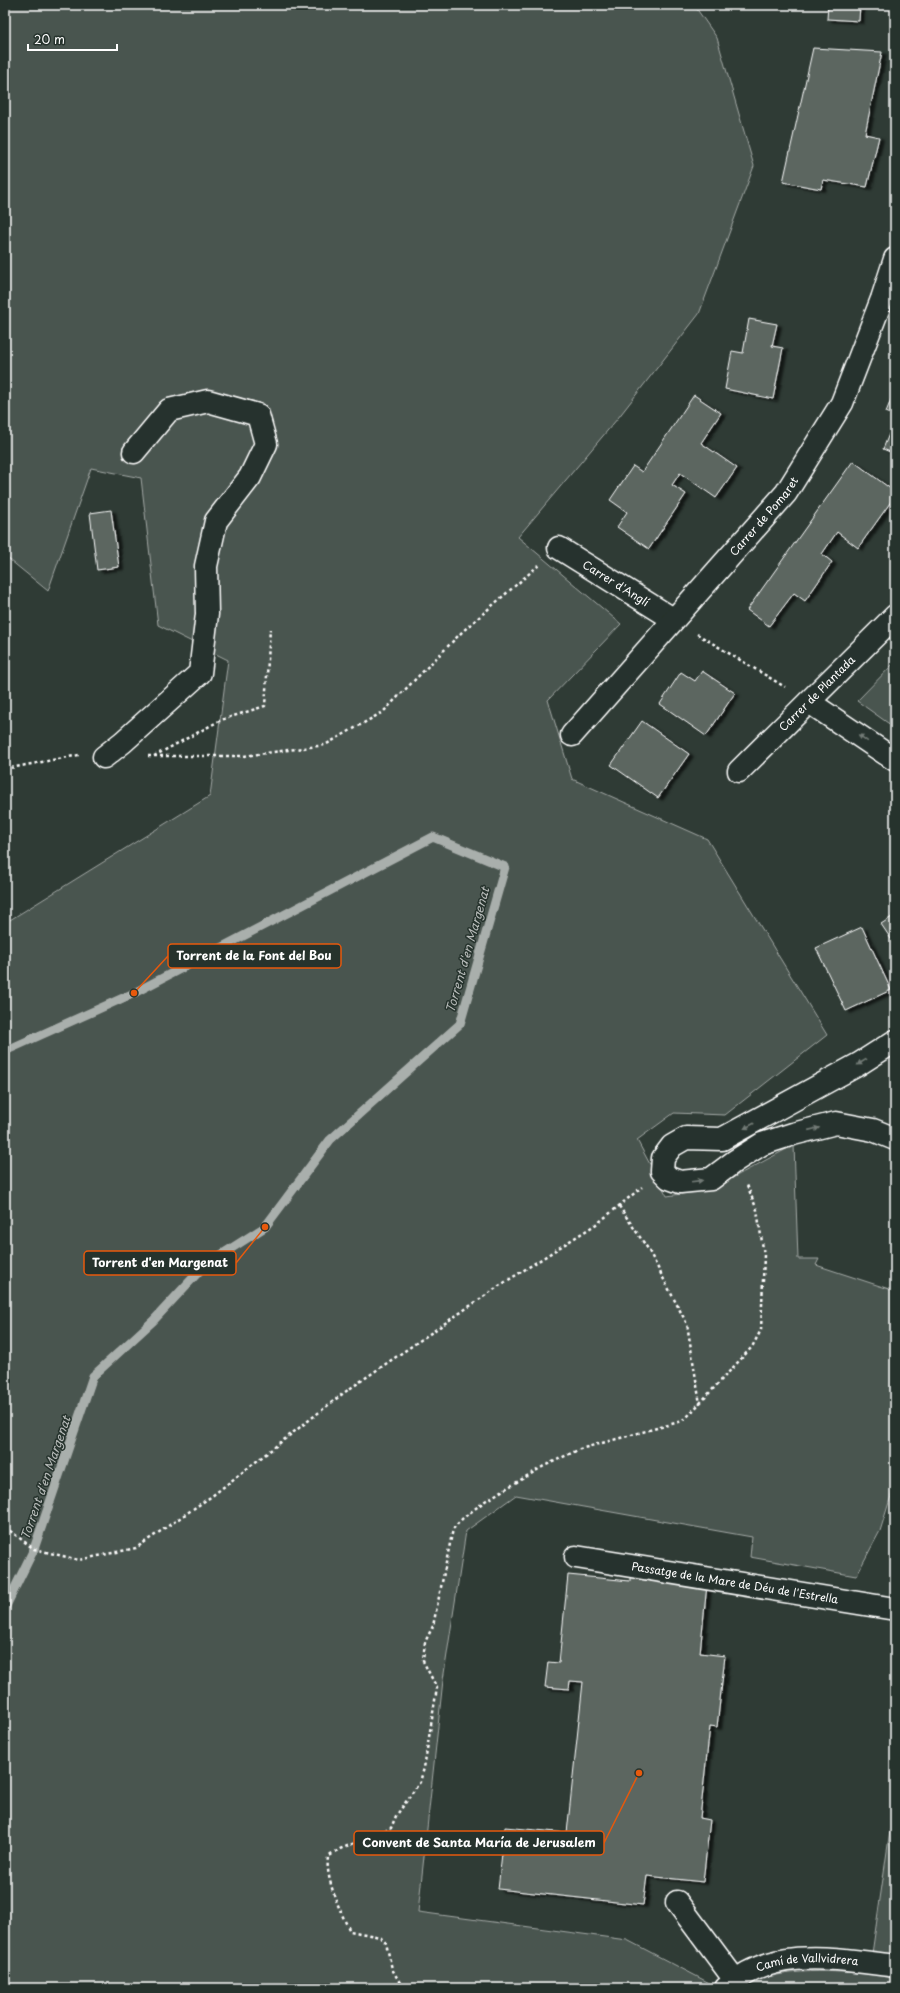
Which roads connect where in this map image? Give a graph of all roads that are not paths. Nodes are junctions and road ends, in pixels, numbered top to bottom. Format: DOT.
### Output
graph roads {
  1 [pos="895,259"];
  2 [pos="134,452"];
  3 [pos="559,548"];
  4 [pos="895,616"];
  5 [pos="673,619"];
  6 [pos="809,702"];
  7 [pos="572,735"];
  8 [pos="104,757"];
  9 [pos="895,760"];
  10 [pos="739,771"];
  11 [pos="895,1041"];
  12 [pos="895,1139"];
  13 [pos="576,1556"];
  14 [pos="895,1609"];
  15 [pos="677,1902"];
  16 [pos="895,1966"];
  17 [pos="730,1984"];
  1 -- 5 [label="street, Carrer de Pomaret"];
  2 -- 8 [label="street"];
  3 -- 5 [label="street, Carrer d'Anglí"];
  4 -- 6 [label="street, Carrer de Plantada"];
  5 -- 7 [label="street, Carrer de Pomaret"];
  9 -- 6 [label="street, one-way"];
  6 -- 10 [label="street, Carrer de Plantada"];
  11 -- 12 [label="street, one-way"];
  13 -- 14 [label="street, Passatge de la Mare de Déu de l'Estrella"];
  15 -- 17 [label="street"];
  16 -- 17 [label="street, Camí de Vallvidrera"];
}
